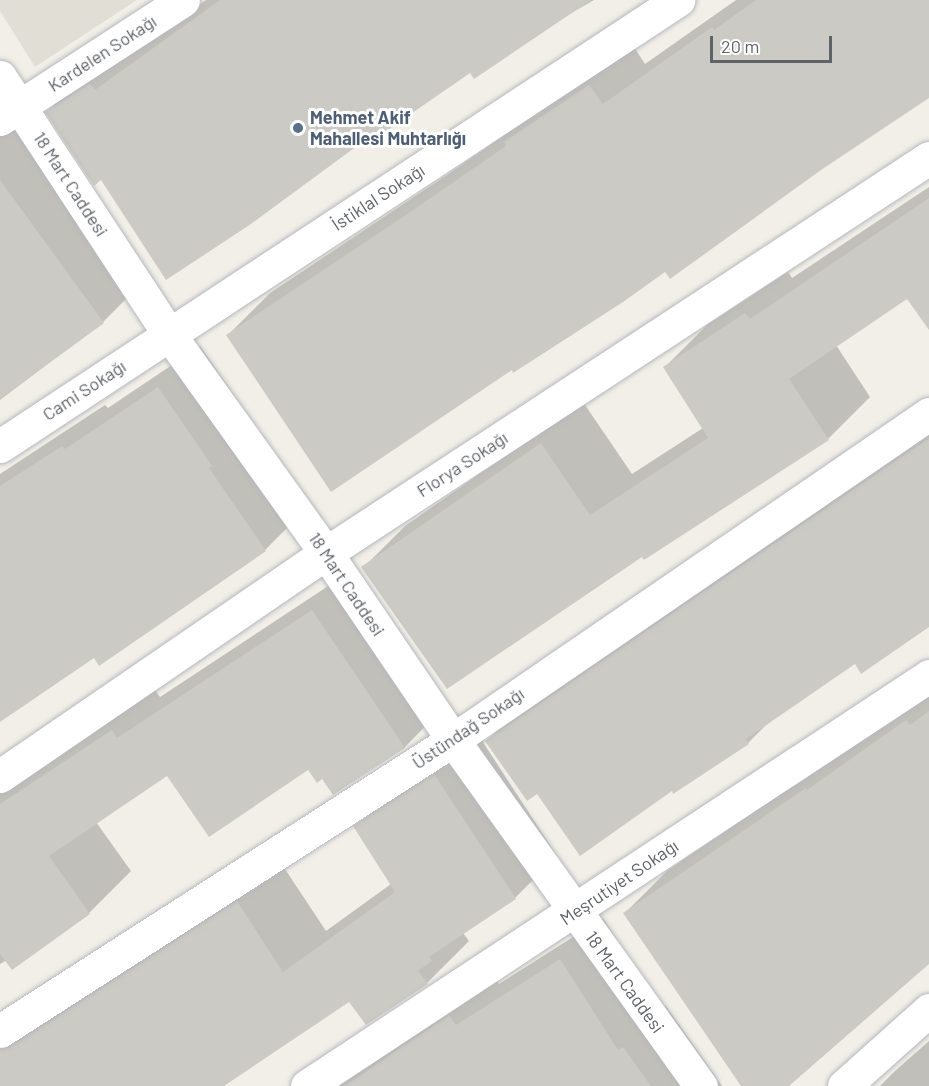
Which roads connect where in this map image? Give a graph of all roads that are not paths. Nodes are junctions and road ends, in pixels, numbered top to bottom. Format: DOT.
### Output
graph roads {
  1 [pos="183,0"];
  2 [pos="678,0"];
  3 [pos="0,77"];
  4 [pos="10,113"];
  5 [pos="929,158"];
  6 [pos="169,334"];
  7 [pos="929,414"];
  8 [pos="0,446"];
  9 [pos="326,553"];
  10 [pos="929,676"];
  11 [pos="453,740"];
  12 [pos="0,776"];
  13 [pos="574,911"];
  14 [pos="929,1010"];
  15 [pos="0,1031"];
  16 [pos="307,1086"];
  17 [pos="701,1086"];
  18 [pos="844,1086"];
  1 -- 4 [label="street, Kardelen Sokağı"];
  2 -- 6 [label="street, İstiklal Sokağı"];
  3 -- 4 [label="street, 18 Mart Caddesi"];
  4 -- 6 [label="street, 18 Mart Caddesi"];
  5 -- 9 [label="street, Florya Sokağı"];
  6 -- 8 [label="street, Cami Sokağı"];
  6 -- 9 [label="street, 18 Mart Caddesi"];
  7 -- 11 [label="street, Üstündağ Sokağı"];
  9 -- 11 [label="street, 18 Mart Caddesi"];
  9 -- 12 [label="street, Florya Sokağı"];
  10 -- 13 [label="street, Meşrutiyet Sokağı"];
  11 -- 13 [label="street, 18 Mart Caddesi"];
  11 -- 15 [label="street, Üstündağ Sokağı"];
  13 -- 16 [label="street, Meşrutiyet Sokağı"];
  13 -- 17 [label="street, 18 Mart Caddesi"];
  14 -- 18 [label="street"];
}
